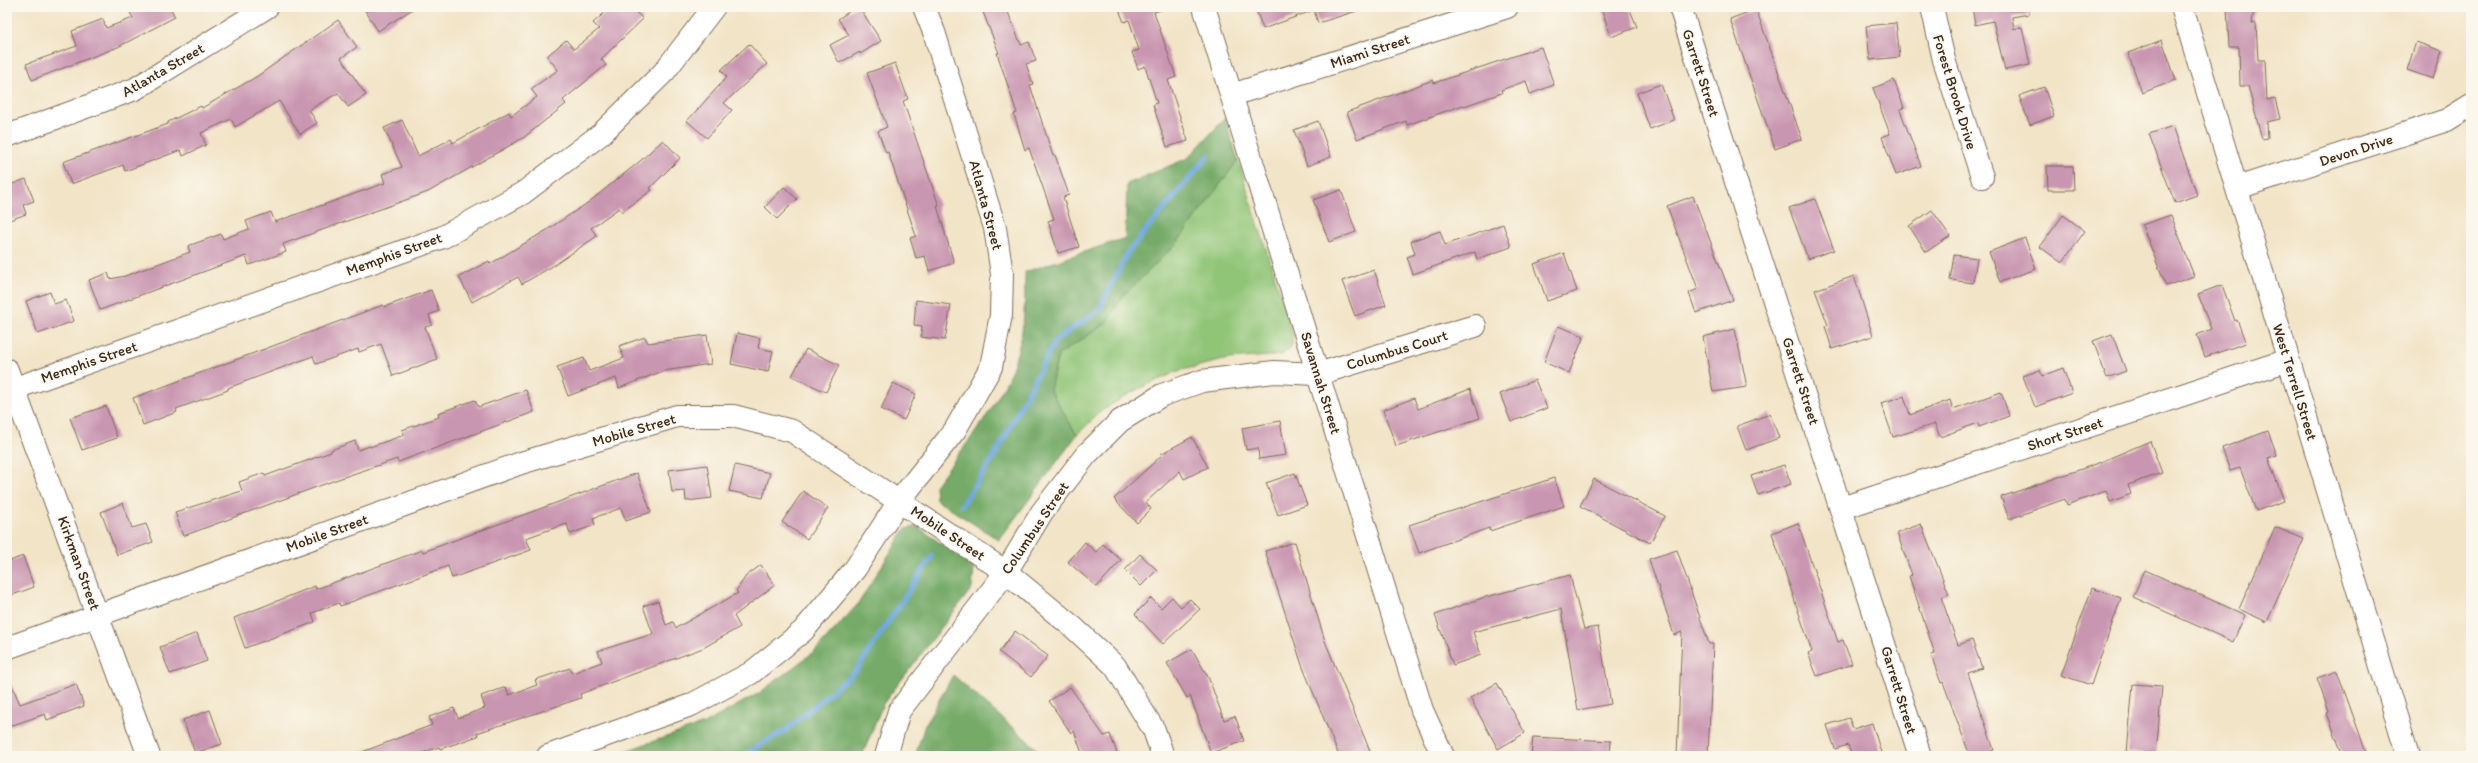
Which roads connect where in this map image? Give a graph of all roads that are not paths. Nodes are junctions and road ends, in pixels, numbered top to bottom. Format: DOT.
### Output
graph roads {
  1 [pos="267,7"];
  2 [pos="714,7"];
  3 [pos="924,7"];
  4 [pos="1204,7"];
  5 [pos="1507,7"];
  6 [pos="1680,7"];
  7 [pos="1932,7"];
  8 [pos="2182,7"];
  9 [pos="1232,95"];
  10 [pos="2471,105"];
  11 [pos="7,136"];
  12 [pos="1982,177"];
  13 [pos="2237,188"];
  14 [pos="1475,326"];
  15 [pos="2288,360"];
  16 [pos="1318,374"];
  17 [pos="9,383"];
  18 [pos="900,500"];
  19 [pos="1842,508"];
  20 [pos="1006,572"];
  21 [pos="98,616"];
  22 [pos="7,648"];
  23 [pos="149,756"];
  24 [pos="548,756"];
  25 [pos="886,756"];
  26 [pos="1162,756"];
  27 [pos="1443,756"];
  28 [pos="1920,756"];
  29 [pos="2408,756"];
  1 -- 11 [label="street, Atlanta Street"];
  2 -- 17 [label="street, Memphis Street"];
  3 -- 18 [label="street, Atlanta Street"];
  4 -- 9 [label="street, Savannah Street"];
  5 -- 9 [label="street, Miami Street"];
  6 -- 19 [label="street, Garrett Street"];
  7 -- 12 [label="street, Forest Brook Drive"];
  8 -- 13 [label="street, West Terrell Street"];
  9 -- 16 [label="street, Savannah Street"];
  10 -- 13 [label="street, Devon Drive"];
  13 -- 15 [label="street, West Terrell Street"];
  14 -- 16 [label="street, Columbus Court"];
  15 -- 19 [label="street, Short Street"];
  15 -- 29 [label="street, West Terrell Street"];
  16 -- 20 [label="street, Columbus Street"];
  16 -- 27 [label="street, Savannah Street"];
  17 -- 21 [label="street, Kirkman Street"];
  18 -- 20 [label="street, Mobile Street"];
  18 -- 21 [label="street, Mobile Street"];
  18 -- 24 [label="street, Atlanta Street"];
  19 -- 28 [label="street, Garrett Street"];
  20 -- 25 [label="street, Columbus Street"];
  20 -- 26 [label="street, Mobile Street"];
  21 -- 22 [label="street, Mobile Street"];
  21 -- 23 [label="street, Kirkman Street"];
}
